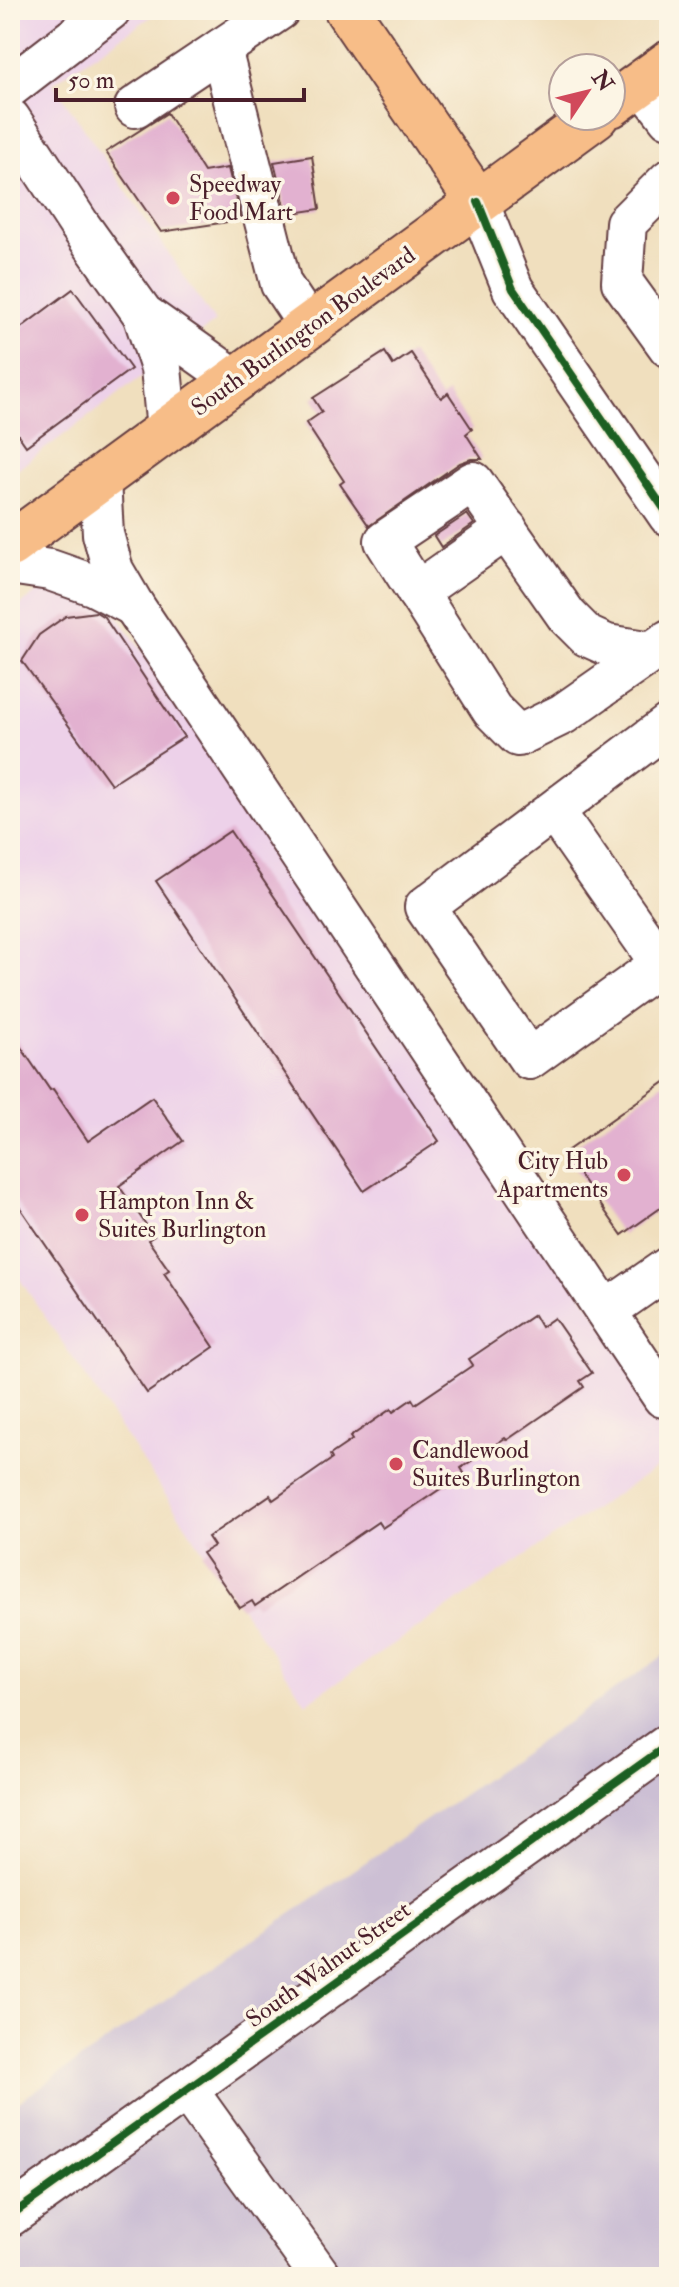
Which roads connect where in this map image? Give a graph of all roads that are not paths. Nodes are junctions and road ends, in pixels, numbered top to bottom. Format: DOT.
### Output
graph roads {
  1 [pos="110,10"];
  2 [pos="279,10"];
  3 [pos="347,10"];
  4 [pos="221,49"];
  5 [pos="641,84"];
  6 [pos="10,87"];
  7 [pos="135,107"];
  8 [pos="669,118"];
  9 [pos="10,119"];
  10 [pos="574,132"];
  11 [pos="669,180"];
  12 [pos="478,202"];
  13 [pos="143,314"];
  14 [pos="309,326"];
  15 [pos="669,347"];
  16 [pos="236,380"];
  17 [pos="167,430"];
  18 [pos="654,464"];
  19 [pos="100,480"];
  20 [pos="669,516"];
  21 [pos="507,529"];
  22 [pos="10,545"];
  23 [pos="10,564"];
  24 [pos="417,592"];
  25 [pos="134,606"];
  26 [pos="661,646"];
  27 [pos="669,724"];
  28 [pos="554,811"];
  29 [pos="669,1267"];
  30 [pos="606,1311"];
  31 [pos="663,1397"];
  32 [pos="669,1744"];
  33 [pos="187,2090"];
  34 [pos="10,2216"];
  35 [pos="321,2277"];
  1 -- 6 [label="street"];
  2 -- 4 [label="street"];
  3 -- 12 [label="main road"];
  4 -- 7 [label="street"];
  4 -- 14 [label="street"];
  5 -- 8 [label="street"];
  9 -- 13 [label="street"];
  10 -- 12 [label="main road, South Burlington Boulevard"];
  11 -- 15 [label="street"];
  12 -- 14 [label="main road, South Burlington Boulevard"];
  12 -- 18 [label="street"];
  13 -- 16 [label="street"];
  13 -- 17 [label="street"];
  14 -- 16 [label="main road, South Burlington Boulevard"];
  16 -- 17 [label="main road, South Burlington Boulevard"];
  17 -- 19 [label="main road, South Burlington Boulevard"];
  18 -- 20 [label="street"];
  19 -- 22 [label="main road, South Burlington Boulevard"];
  19 -- 25 [label="street"];
  21 -- 24 [label="street"];
  21 -- 24 [label="street"];
  21 -- 26 [label="street"];
  23 -- 25 [label="street"];
  24 -- 26 [label="street"];
  25 -- 30 [label="street"];
  27 -- 28 [label="street"];
  28 -- 28 [label="street"];
  29 -- 30 [label="street"];
  30 -- 31 [label="street"];
  32 -- 33 [label="street, South Walnut Street"];
  33 -- 34 [label="street, South Walnut Street"];
  33 -- 35 [label="street"];
}
